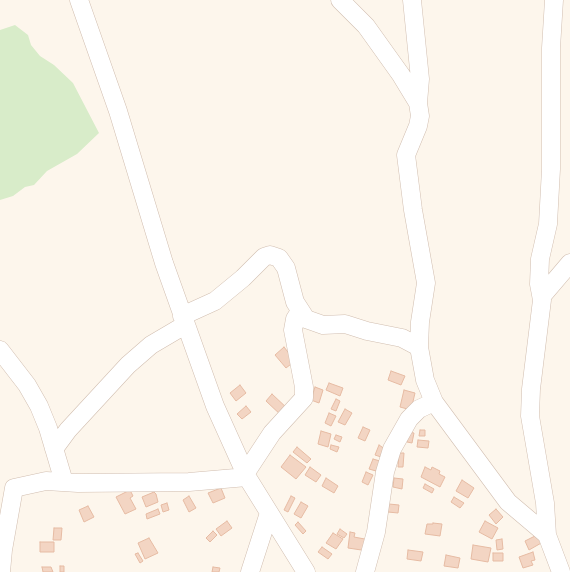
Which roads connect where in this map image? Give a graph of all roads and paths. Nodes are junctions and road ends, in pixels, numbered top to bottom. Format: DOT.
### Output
graph roads {
  1 [pos="79,0"];
  2 [pos="340,0"];
  3 [pos="412,0"];
  4 [pos="554,0"];
  5 [pos="418,103"];
  6 [pos="570,263"];
  7 [pos="542,296"];
  8 [pos="300,311"];
  9 [pos="184,320"];
  10 [pos="419,347"];
  11 [pos="0,350"];
  12 [pos="434,402"];
  13 [pos="54,449"];
  14 [pos="246,475"];
  15 [pos="64,482"];
  16 [pos="269,513"];
  17 [pos="547,535"];
  18 [pos="566,565"];
  19 [pos="1,572"];
  20 [pos="250,572"];
  21 [pos="306,572"];
  22 [pos="365,572"];
  1 -- 9 [label="street"];
  2 -- 5 [label="street"];
  3 -- 5 [label="street"];
  4 -- 7 [label="street"];
  5 -- 10 [label="street"];
  6 -- 7 [label="street"];
  7 -- 17 [label="street"];
  8 -- 9 [label="street"];
  8 -- 10 [label="street"];
  8 -- 14 [label="street"];
  9 -- 13 [label="street"];
  9 -- 14 [label="street"];
  10 -- 12 [label="street"];
  11 -- 13 [label="street"];
  12 -- 17 [label="street"];
  12 -- 22 [label="street"];
  13 -- 15 [label="street"];
  14 -- 15 [label="street"];
  14 -- 16 [label="street"];
  15 -- 19 [label="street"];
  16 -- 20 [label="street"];
  16 -- 21 [label="street"];
  17 -- 18 [label="street"];
}
